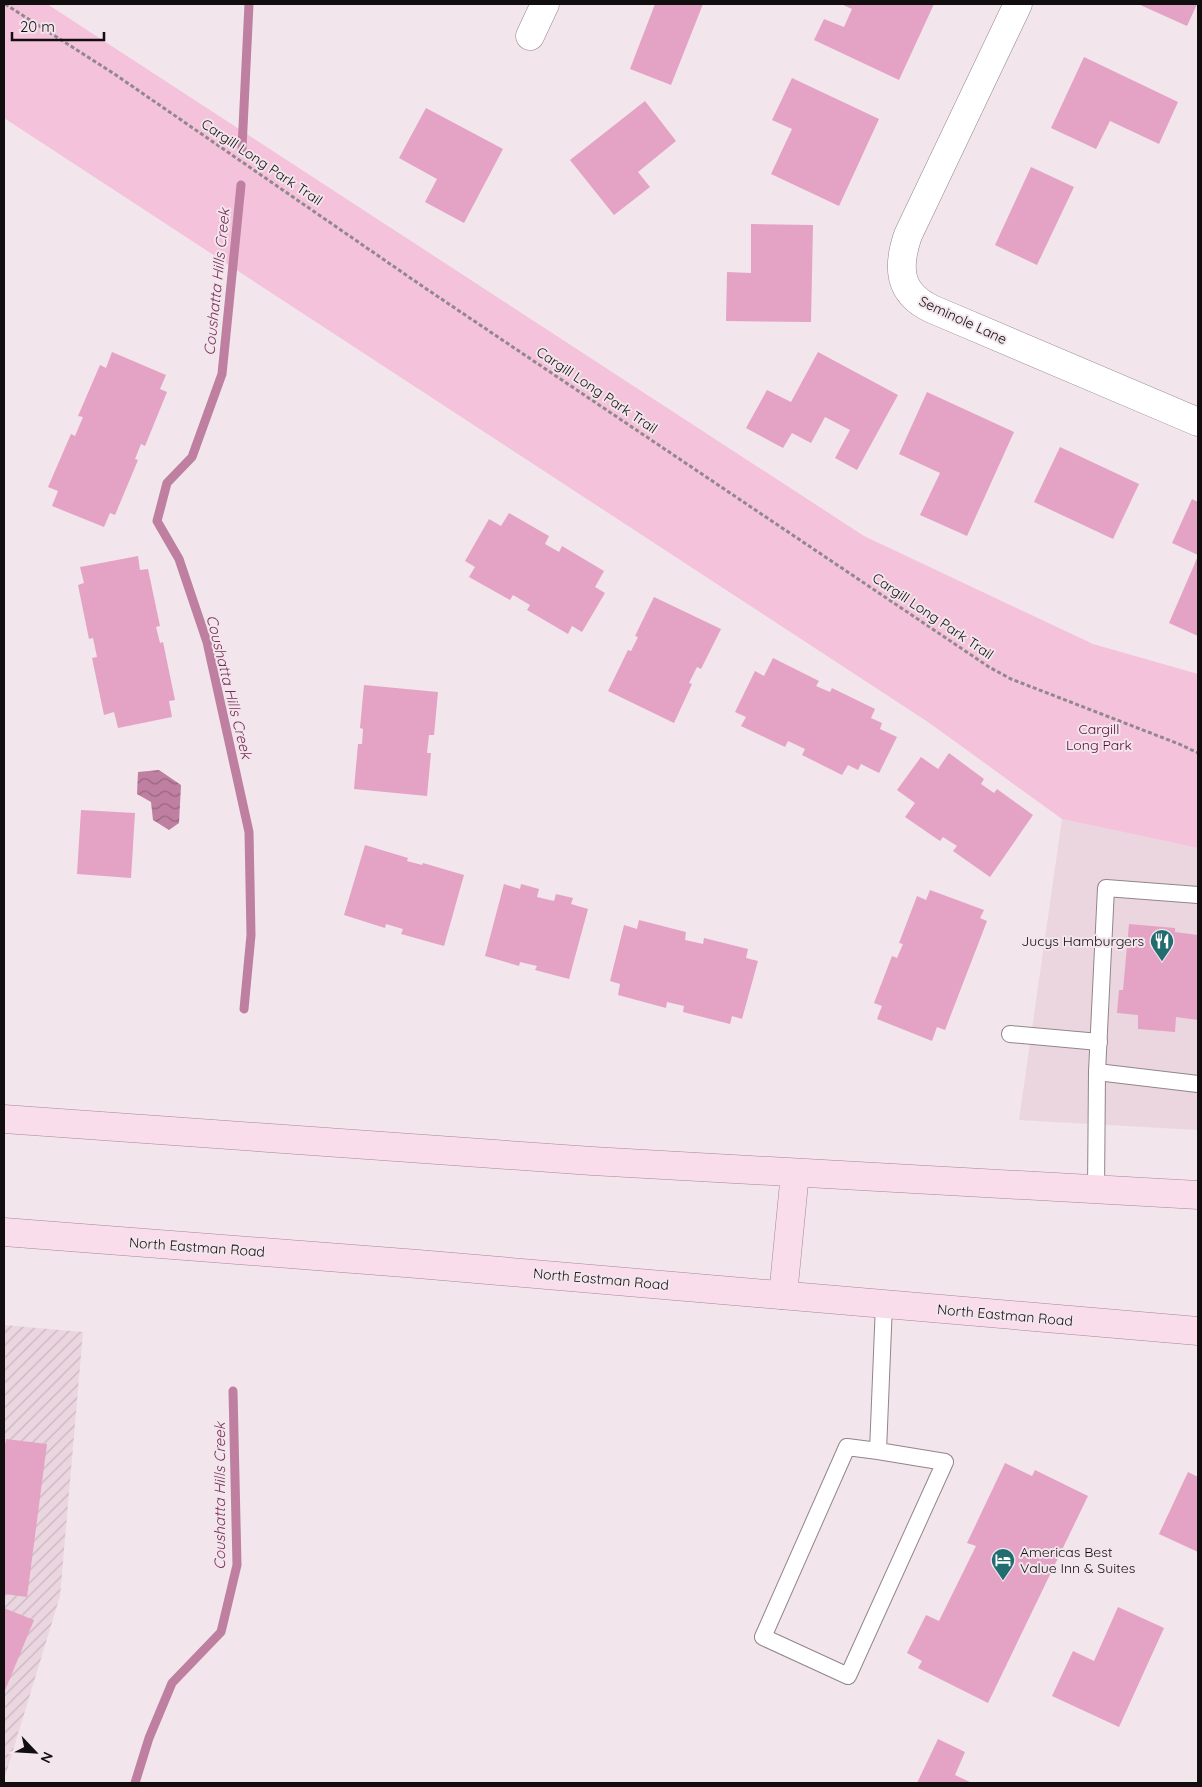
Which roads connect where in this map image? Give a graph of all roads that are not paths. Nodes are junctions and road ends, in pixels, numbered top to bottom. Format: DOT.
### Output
graph roads {
  1 [pos="545,4"];
  2 [pos="1018,4"];
  3 [pos="530,36"];
  4 [pos="1198,422"];
  5 [pos="1198,895"];
  6 [pos="1010,1034"];
  7 [pos="1099,1042"];
  8 [pos="1097,1072"];
  9 [pos="1198,1084"];
  10 [pos="4,1119"];
  11 [pos="795,1173"];
  12 [pos="1096,1190"];
  13 [pos="1198,1196"];
  14 [pos="4,1232"];
  15 [pos="783,1295"];
  16 [pos="884,1304"];
  17 [pos="1198,1331"];
  18 [pos="878,1451"];
  1 -- 3 [label="street"];
  2 -- 4 [label="street, Seminole Lane"];
  5 -- 7 [label="lane"];
  6 -- 7 [label="lane"];
  7 -- 8 [label="lane"];
  8 -- 9 [label="lane"];
  8 -- 12 [label="lane"];
  10 -- 11 [label="main road"];
  11 -- 12 [label="main road"];
  11 -- 15 [label="main road"];
  12 -- 13 [label="main road"];
  14 -- 15 [label="main road, North Eastman Road"];
  15 -- 16 [label="main road, North Eastman Road"];
  16 -- 17 [label="main road, North Eastman Road"];
  16 -- 18 [label="lane"];
  18 -- 18 [label="lane"];
}
